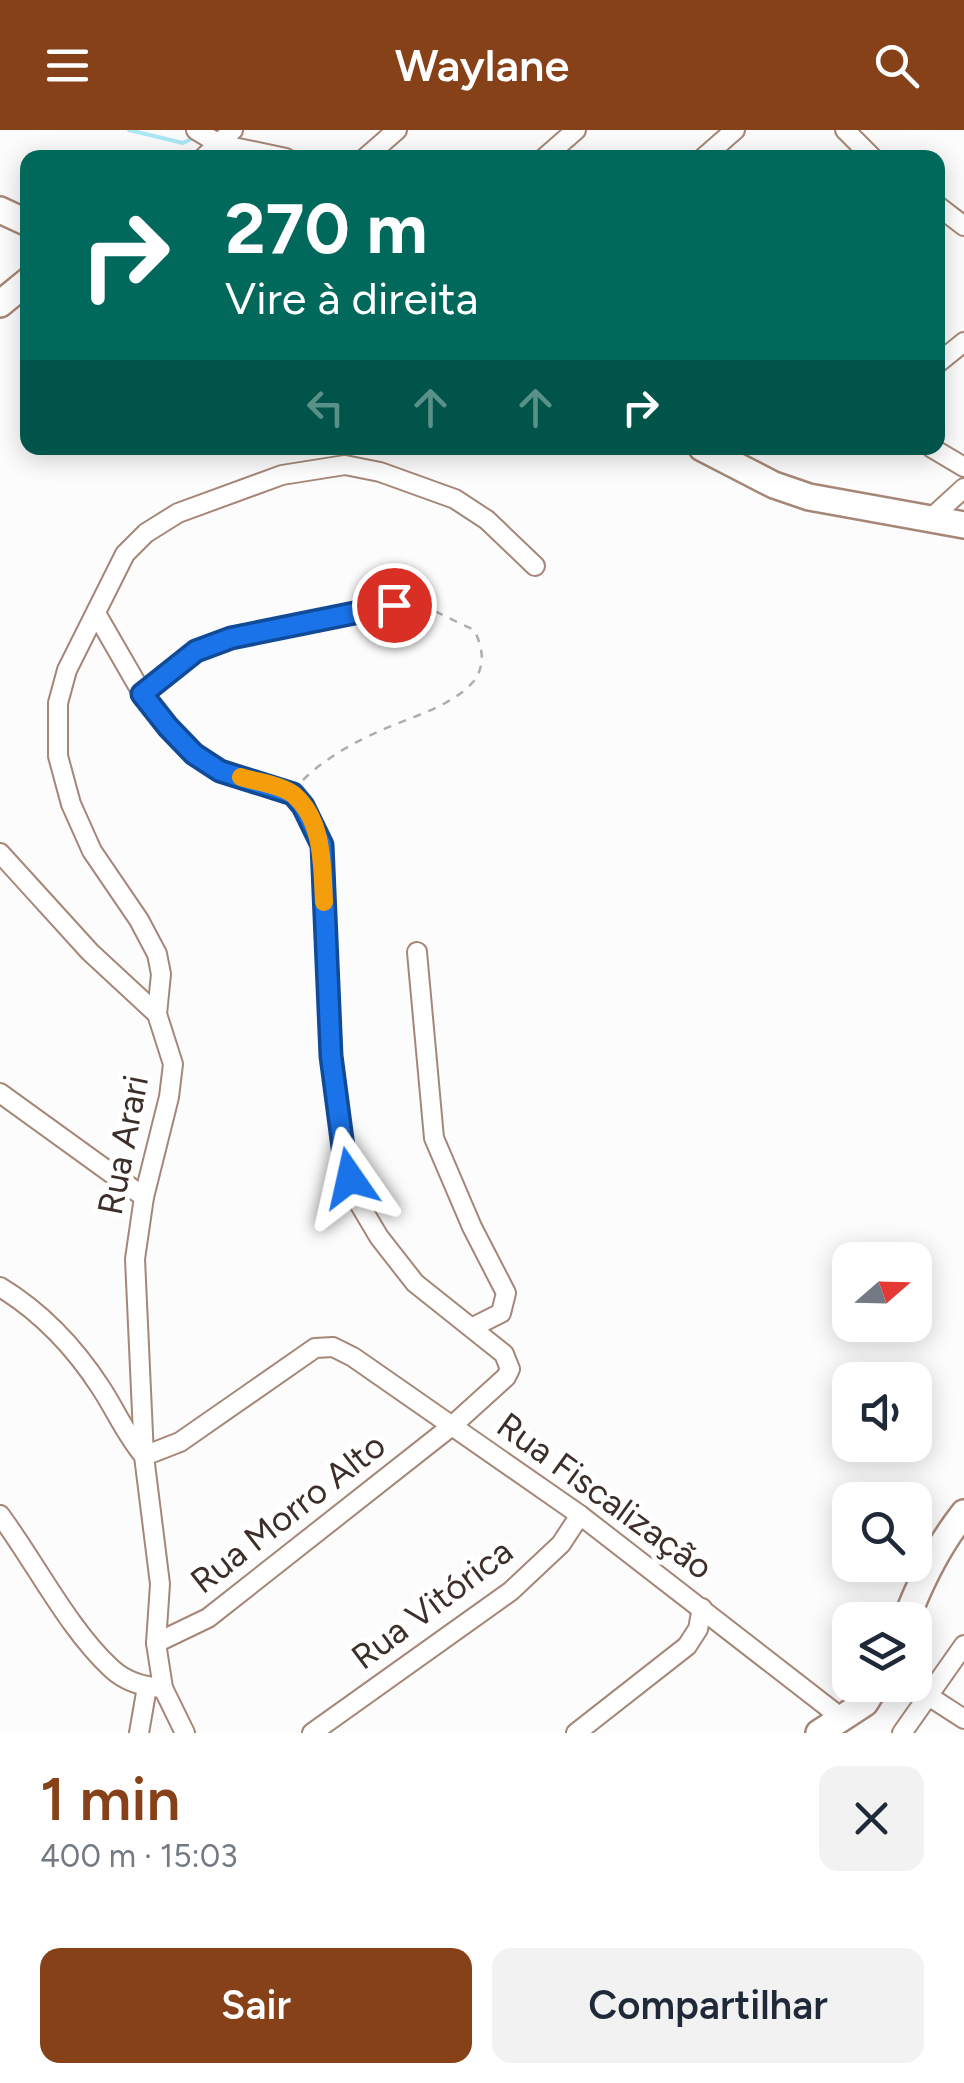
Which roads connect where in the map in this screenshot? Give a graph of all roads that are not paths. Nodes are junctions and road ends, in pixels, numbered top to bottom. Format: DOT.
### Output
graph roads {
  1 [pos="196,130"];
  2 [pos="397,130"];
  3 [pos="576,130"];
  4 [pos="735,130"];
  5 [pos="845,130"];
  6 [pos="226,137"];
  7 [pos="263,150"];
  8 [pos="374,150"];
  9 [pos="553,150"];
  10 [pos="712,150"];
  11 [pos="861,150"];
  12 [pos="20,288"];
  13 [pos="0,304"];
  14 [pos="716,455"];
  15 [pos="964,488"];
  16 [pos="929,520"];
  17 [pos="964,525"];
  18 [pos="535,566"];
  19 [pos="394,605"];
  20 [pos="98,614"];
  21 [pos="142,694"];
  22 [pos="0,854"];
  23 [pos="7,876"];
  24 [pos="417,952"];
  25 [pos="157,1014"];
  26 [pos="0,1094"];
  27 [pos="144,1196"];
  28 [pos="0,1287"];
  29 [pos="473,1327"];
  30 [pos="453,1425"];
  31 [pos="144,1456"];
  32 [pos="964,1513"];
  33 [pos="0,1515"];
  34 [pos="580,1515"];
  35 [pos="913,1602"];
  36 [pos="702,1608"];
  37 [pos="156,1643"];
  38 [pos="964,1646"];
  39 [pos="155,1687"];
  40 [pos="932,1693"];
  41 [pos="932,1697"];
  42 [pos="865,1702"];
  43 [pos="925,1702"];
  44 [pos="964,1719"];
  45 [pos="843,1720"];
  46 [pos="139,1733"];
  47 [pos="185,1733"];
  48 [pos="312,1733"];
  49 [pos="576,1733"];
  50 [pos="819,1733"];
  51 [pos="902,1733"];
  1 -- 6 [label="street"];
  2 -- 8 [label="street"];
  3 -- 9 [label="street"];
  4 -- 10 [label="street"];
  5 -- 11 [label="street"];
  6 -- 7 [label="street"];
  12 -- 13 [label="main road"];
  14 -- 16 [label="main road"];
  15 -- 16 [label="street"];
  16 -- 17 [label="main road"];
  18 -- 20 [label="street"];
  19 -- 21 [label="street"];
  20 -- 21 [label="street"];
  20 -- 25 [label="street"];
  21 -- 29 [label="street"];
  22 -- 23 [label="street, Rua Arari"];
  23 -- 25 [label="street, Rua Arari"];
  24 -- 29 [label="street"];
  25 -- 27 [label="street, Rua Arari"];
  26 -- 27 [label="street"];
  27 -- 31 [label="street, Rua Arari"];
  28 -- 31 [label="street"];
  29 -- 30 [label="street, Rua Morro Alto"];
  30 -- 31 [label="street, Rua Fiscalização"];
  30 -- 34 [label="street, Rua Fiscalização"];
  30 -- 37 [label="street, Rua Morro Alto"];
  31 -- 37 [label="street, Rua Arari"];
  32 -- 35 [label="main road"];
  33 -- 39 [label="street"];
  34 -- 36 [label="street, Rua Fiscalização"];
  34 -- 48 [label="street, Rua Vitórica"];
  36 -- 45 [label="street, Rua Fiscalização"];
  36 -- 49 [label="street"];
  37 -- 39 [label="street, Rua Arari"];
  38 -- 40 [label="street"];
  39 -- 46 [label="street"];
  39 -- 47 [label="street"];
  41 -- 44 [label="street"];
  42 -- 45 [label="main road"];
  43 -- 51 [label="street"];
  45 -- 50 [label="main road"];
}
